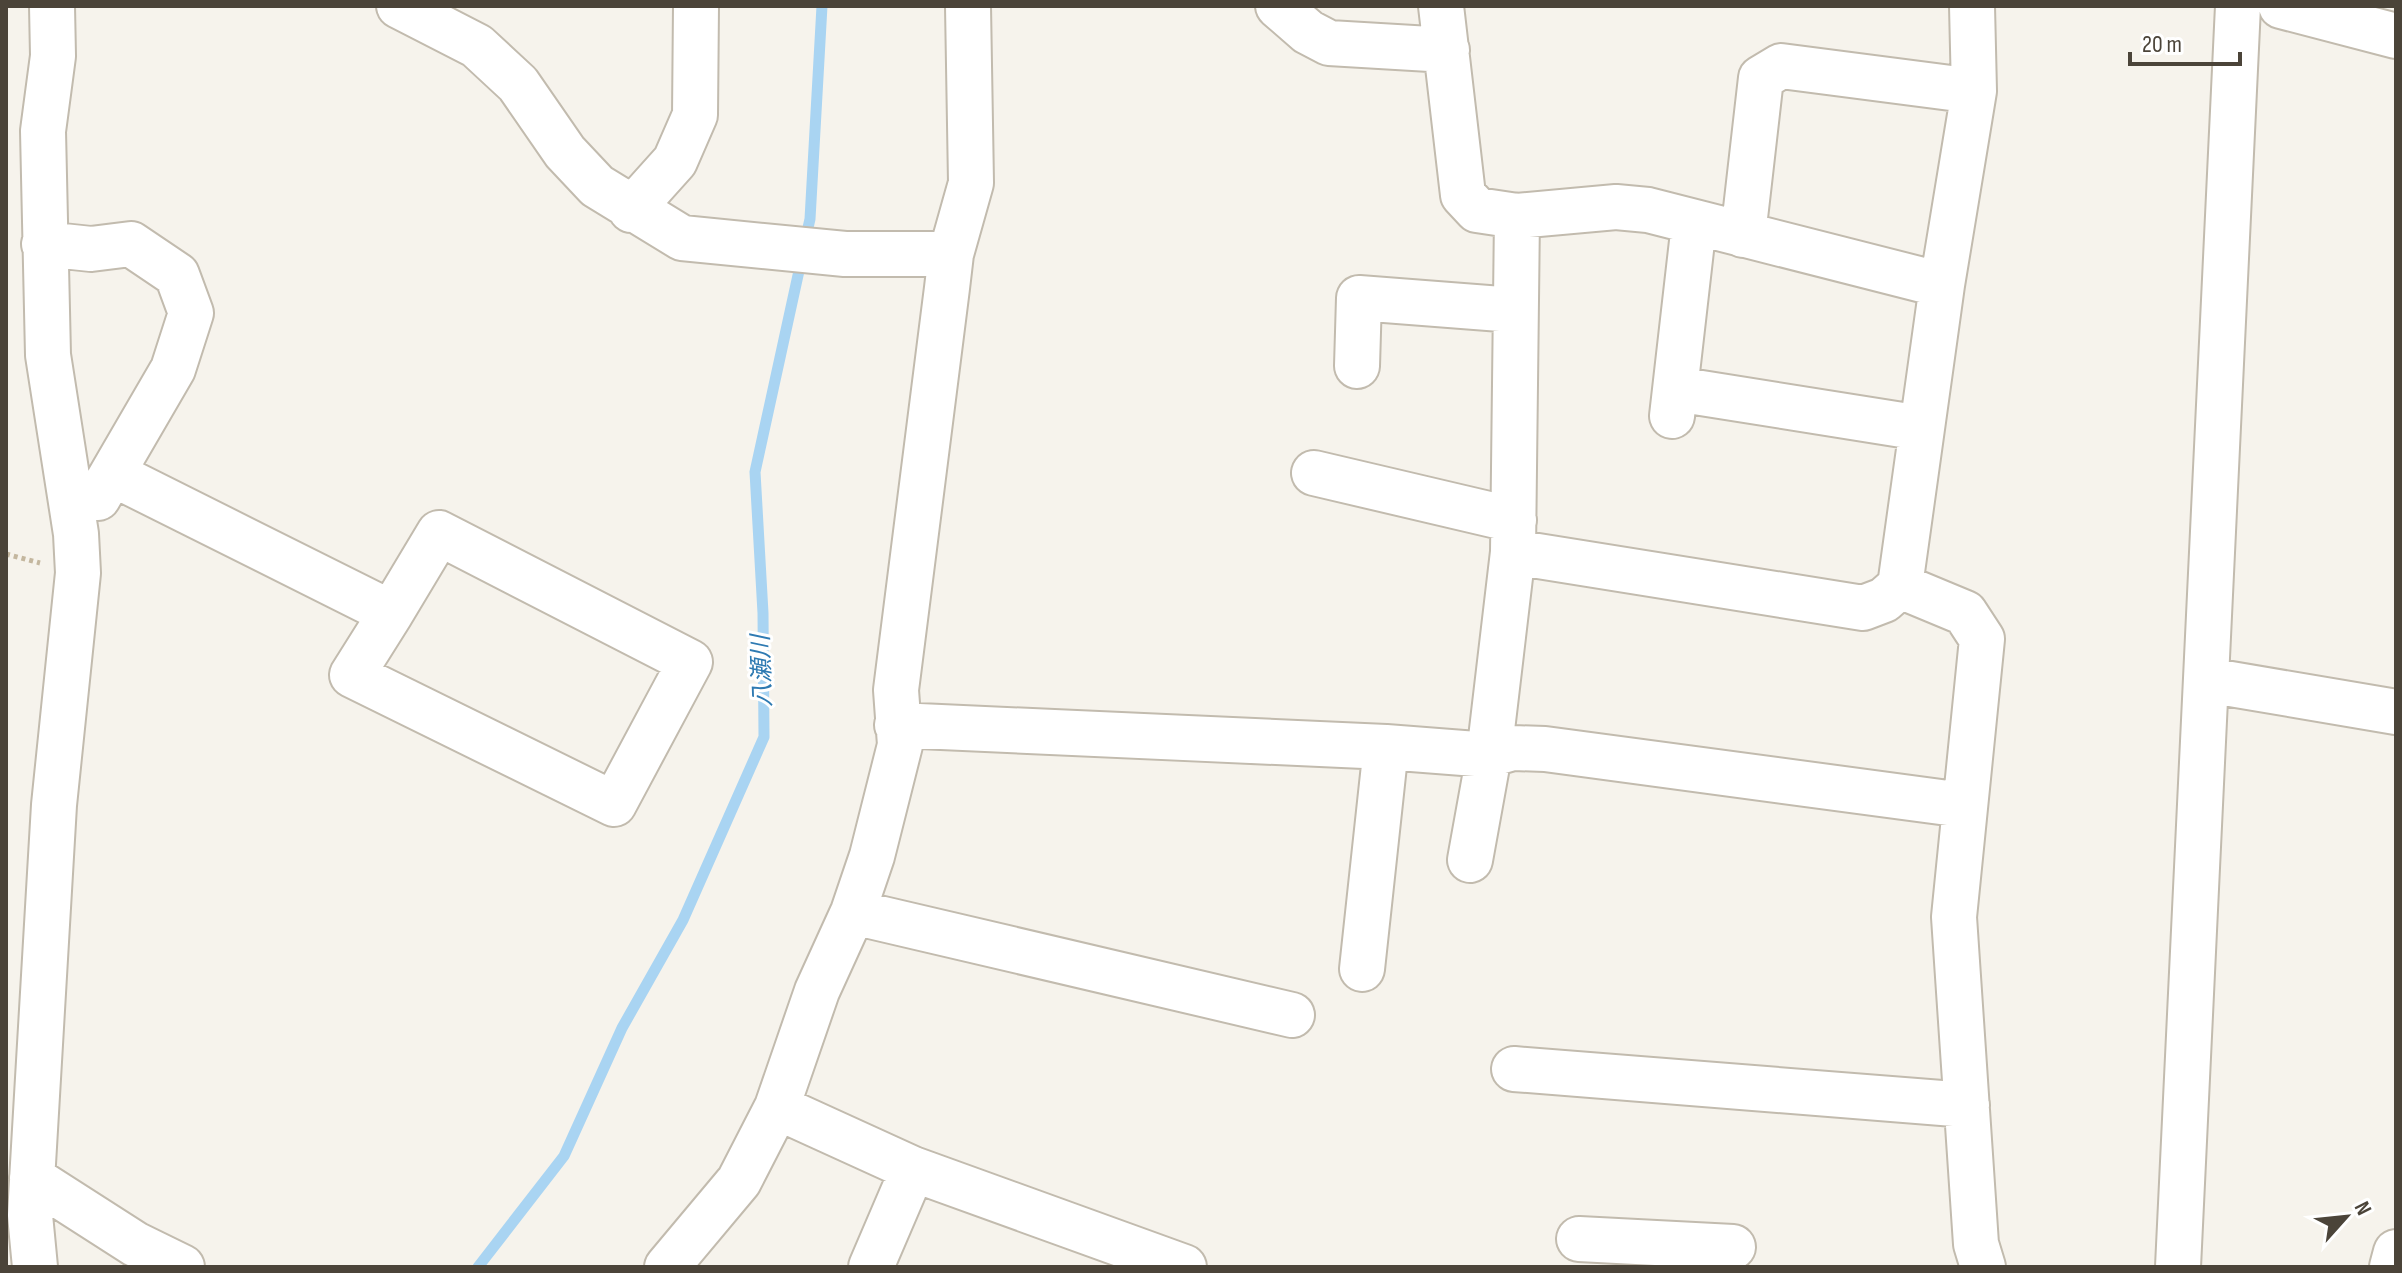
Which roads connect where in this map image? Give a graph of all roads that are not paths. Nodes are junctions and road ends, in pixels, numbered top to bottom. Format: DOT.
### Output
graph roads {
  1 [pos="52,6"];
  2 [pos="399,6"];
  3 [pos="696,6"];
  4 [pos="968,6"];
  5 [pos="1278,6"];
  6 [pos="1441,6"];
  7 [pos="1972,6"];
  8 [pos="2238,6"];
  9 [pos="2281,6"];
  10 [pos="2396,36"];
  11 [pos="1447,50"];
  12 [pos="1974,91"];
  13 [pos="631,210"];
  14 [pos="1517,216"];
  15 [pos="1694,224"];
  16 [pos="1743,235"];
  17 [pos="44,244"];
  18 [pos="951,254"];
  19 [pos="1942,285"];
  20 [pos="1514,310"];
  21 [pos="1357,366"];
  22 [pos="1921,428"];
  23 [pos="1314,473"];
  24 [pos="113,474"];
  25 [pos="76,534"];
  26 [pos="1513,536"];
  27 [pos="1900,586"];
  28 [pos="391,613"];
  29 [pos="2207,680"];
  30 [pos="2396,712"];
  31 [pos="897,725"];
  32 [pos="1386,747"];
  33 [pos="1489,755"];
  34 [pos="1963,805"];
  35 [pos="1470,860"];
  36 [pos="853,912"];
  37 [pos="1362,969"];
  38 [pos="1292,1015"];
  39 [pos="1514,1069"];
  40 [pos="1967,1105"];
  41 [pos="777,1107"];
  42 [pos="913,1169"];
  43 [pos="32,1178"];
  44 [pos="1579,1239"];
  45 [pos="1733,1247"];
  46 [pos="2396,1252"];
  47 [pos="1680,1256"];
  48 [pos="1173,1265"];
  49 [pos="35,1267"];
  50 [pos="182,1267"];
  51 [pos="667,1267"];
  52 [pos="871,1267"];
  53 [pos="1983,1267"];
  54 [pos="2178,1267"];
  55 [pos="2392,1267"];
  1 -- 17 [label="street"];
  2 -- 13 [label="street"];
  3 -- 13 [label="street"];
  4 -- 18 [label="street"];
  5 -- 11 [label="street"];
  6 -- 11 [label="street"];
  7 -- 12 [label="street"];
  8 -- 29 [label="street"];
  9 -- 10 [label="street"];
  11 -- 14 [label="street"];
  12 -- 16 [label="street"];
  12 -- 19 [label="street"];
  13 -- 18 [label="street"];
  14 -- 15 [label="street"];
  14 -- 20 [label="street"];
  15 -- 16 [label="street"];
  15 -- 22 [label="street"];
  16 -- 19 [label="street"];
  17 -- 24 [label="street"];
  17 -- 25 [label="street"];
  18 -- 31 [label="street"];
  19 -- 22 [label="street"];
  20 -- 21 [label="street"];
  20 -- 26 [label="street"];
  22 -- 27 [label="street"];
  23 -- 26 [label="street"];
  24 -- 25 [label="street"];
  24 -- 28 [label="street"];
  25 -- 43 [label="street"];
  26 -- 27 [label="street"];
  26 -- 33 [label="street"];
  27 -- 34 [label="street"];
  28 -- 28 [label="street"];
  29 -- 30 [label="street"];
  29 -- 54 [label="street"];
  31 -- 32 [label="street"];
  31 -- 36 [label="street"];
  32 -- 33 [label="street"];
  32 -- 37 [label="street"];
  33 -- 34 [label="street"];
  33 -- 35 [label="street"];
  34 -- 40 [label="street"];
  36 -- 38 [label="street"];
  36 -- 41 [label="street"];
  39 -- 40 [label="street"];
  40 -- 53 [label="street"];
  41 -- 42 [label="street"];
  41 -- 51 [label="street"];
  42 -- 48 [label="street"];
  42 -- 52 [label="street"];
  43 -- 49 [label="street"];
  43 -- 50 [label="street"];
  44 -- 47 [label="street"];
  45 -- 47 [label="street"];
  46 -- 55 [label="street"];
}
